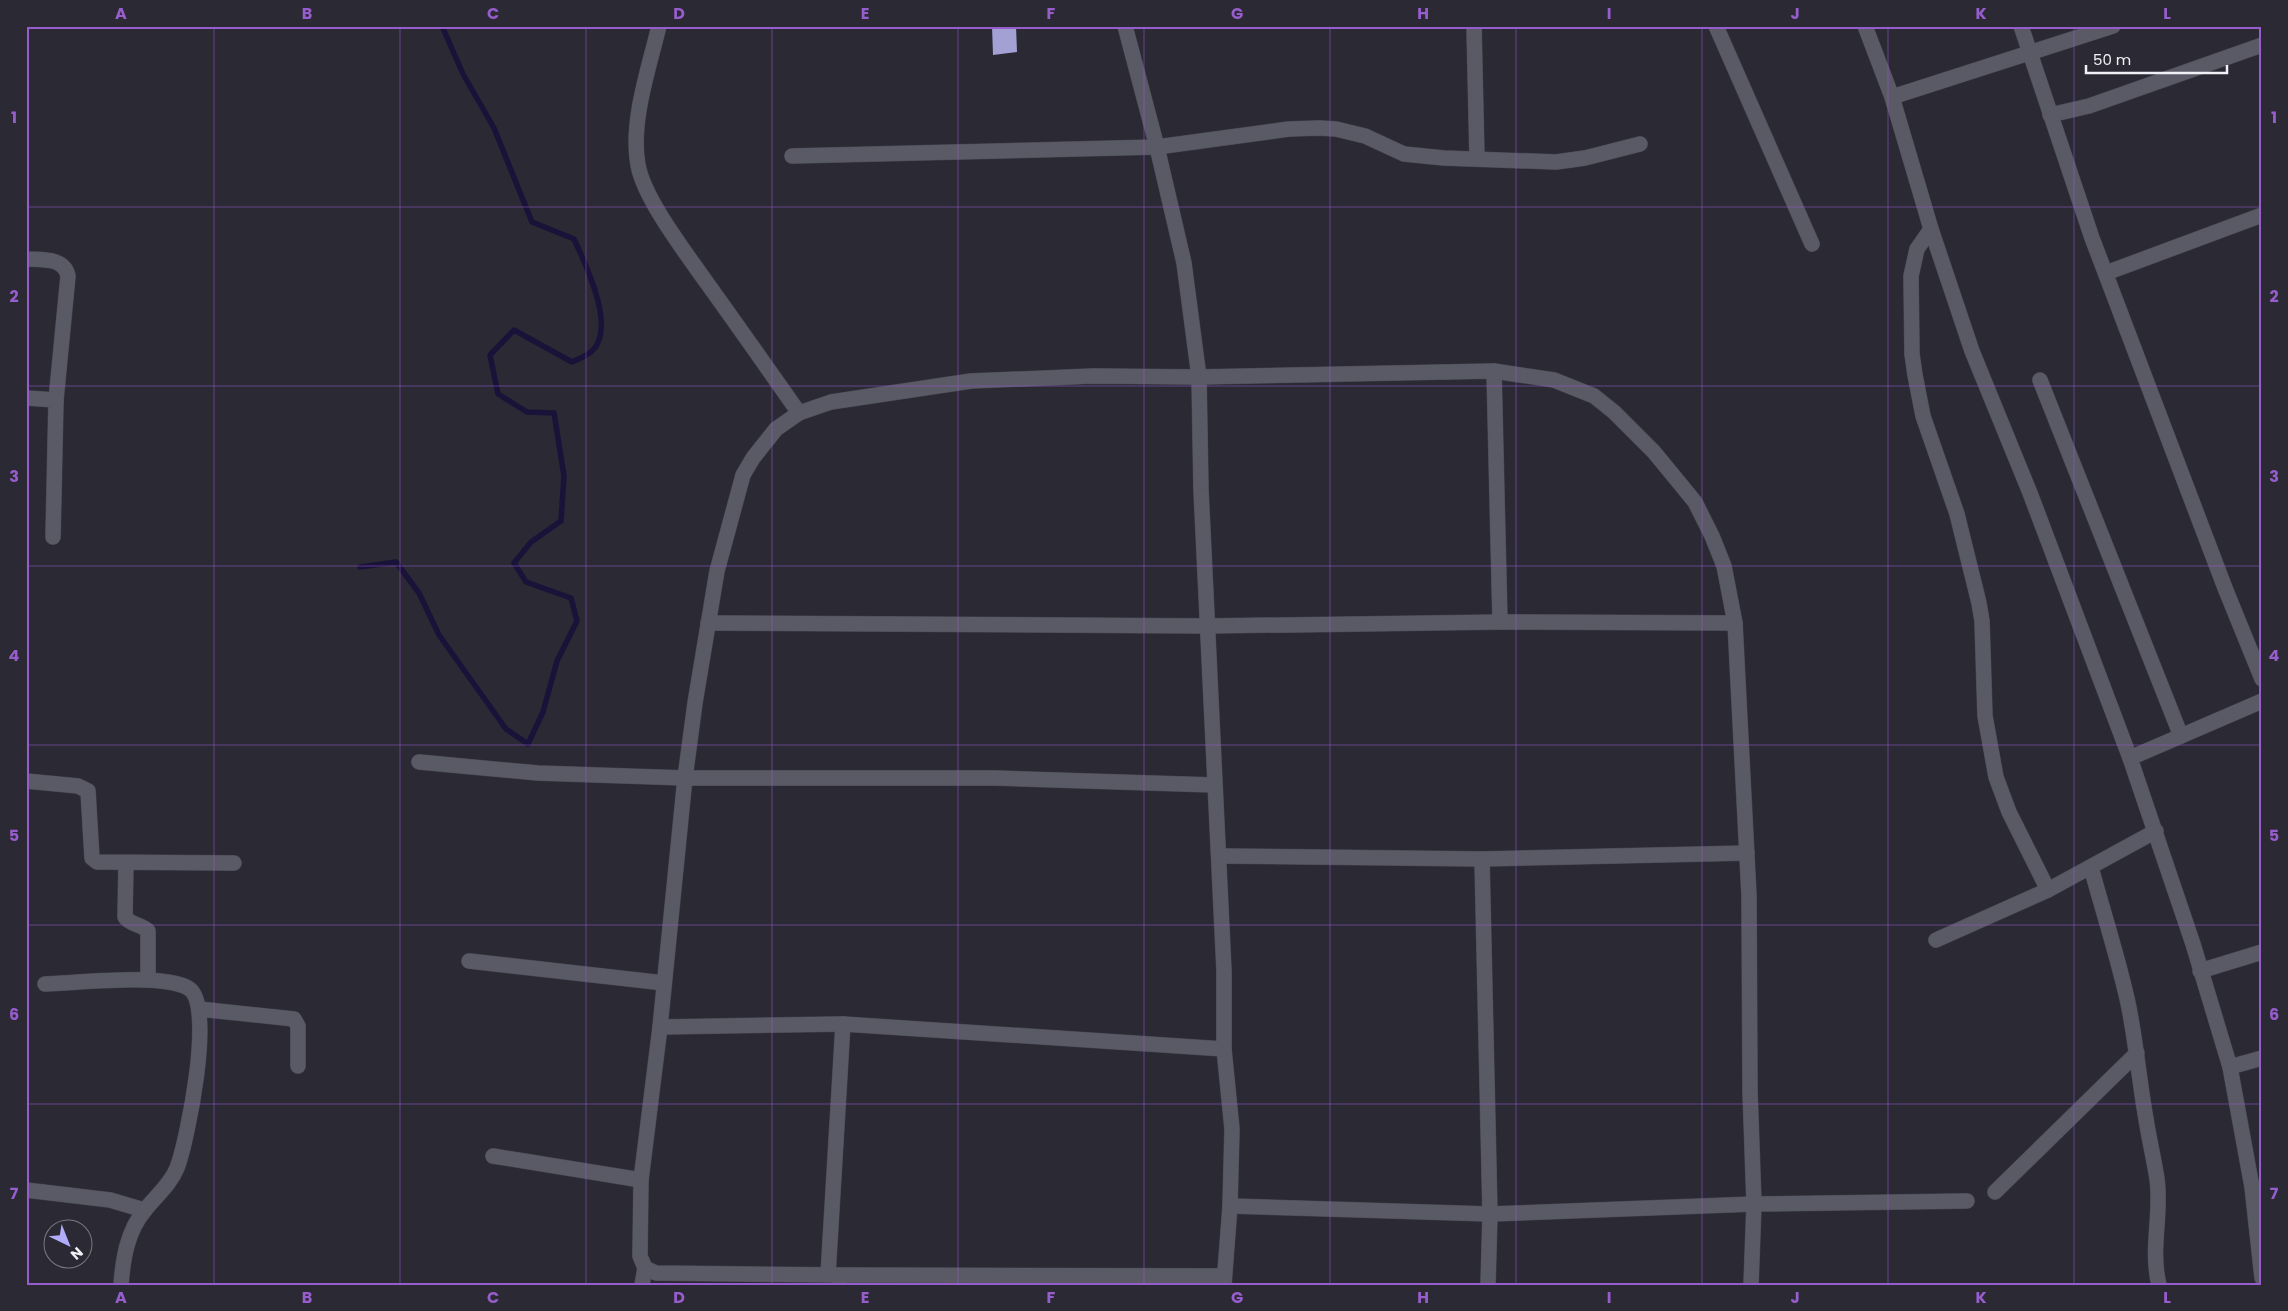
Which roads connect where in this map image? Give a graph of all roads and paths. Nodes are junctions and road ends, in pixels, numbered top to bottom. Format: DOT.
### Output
graph roads {
  1 [pos="659,26"];
  2 [pos="1125,26"];
  3 [pos="1474,26"];
  4 [pos="1716,26"];
  5 [pos="1865,26"];
  6 [pos="2021,26"];
  7 [pos="2113,26"];
  8 [pos="2262,45"];
  9 [pos="2028,53"];
  10 [pos="1892,97"];
  11 [pos="2050,115"];
  12 [pos="1640,144"];
  13 [pos="1157,147"];
  14 [pos="792,156"];
  15 [pos="1477,159"];
  16 [pos="2262,215"];
  17 [pos="1931,230"];
  18 [pos="1812,244"];
  19 [pos="26,259"];
  20 [pos="2106,273"];
  21 [pos="1494,371"];
  22 [pos="1199,377"];
  23 [pos="2040,380"];
  24 [pos="26,398"];
  25 [pos="56,400"];
  26 [pos="799,413"];
  27 [pos="54,537"];
  28 [pos="1500,622"];
  29 [pos="708,623"];
  30 [pos="1735,624"];
  31 [pos="1207,626"];
  32 [pos="2262,679"];
  33 [pos="2262,702"];
  34 [pos="2181,736"];
  35 [pos="2130,758"];
  36 [pos="419,762"];
  37 [pos="684,778"];
  38 [pos="26,781"];
  39 [pos="1214,785"];
  40 [pos="2156,831"];
  41 [pos="1747,853"];
  42 [pos="1219,856"];
  43 [pos="1482,858"];
  44 [pos="126,863"];
  45 [pos="234,863"];
  46 [pos="2091,867"];
  47 [pos="2048,890"];
  48 [pos="1936,940"];
  49 [pos="2262,952"];
  50 [pos="469,961"];
  51 [pos="2200,971"];
  52 [pos="148,980"];
  53 [pos="664,983"];
  54 [pos="45,984"];
  55 [pos="199,1009"];
  56 [pos="843,1024"];
  57 [pos="660,1027"];
  58 [pos="1224,1049"];
  59 [pos="2137,1053"];
  60 [pos="2262,1058"];
  61 [pos="298,1066"];
  62 [pos="2230,1067"];
  63 [pos="492,1156"];
  64 [pos="641,1180"];
  65 [pos="2257,1186"];
  66 [pos="26,1190"];
  67 [pos="1995,1192"];
  68 [pos="1967,1201"];
  69 [pos="1754,1204"];
  70 [pos="1230,1206"];
  71 [pos="144,1210"];
  72 [pos="1490,1214"];
  73 [pos="645,1268"];
  74 [pos="2262,1277"];
  75 [pos="836,1278"];
  76 [pos="1224,1280"];
  77 [pos="1034,1281"];
  78 [pos="121,1285"];
  79 [pos="642,1285"];
  80 [pos="1488,1285"];
  81 [pos="1751,1285"];
  82 [pos="2159,1285"];
  1 -- 26 [label="street"];
  2 -- 13 [label="street"];
  3 -- 15 [label="street"];
  4 -- 18 [label="street"];
  5 -- 10 [label="street"];
  6 -- 9 [label="street"];
  7 -- 9 [label="street"];
  8 -- 11 [label="street"];
  9 -- 10 [label="street"];
  9 -- 11 [label="street"];
  10 -- 17 [label="street"];
  11 -- 20 [label="street"];
  12 -- 15 [label="street"];
  13 -- 14 [label="street"];
  13 -- 15 [label="street"];
  13 -- 22 [label="street"];
  16 -- 20 [label="street"];
  17 -- 35 [label="street"];
  17 -- 47 [label="street"];
  19 -- 25 [label="street"];
  20 -- 32 [label="street"];
  21 -- 22 [label="street"];
  21 -- 28 [label="street"];
  21 -- 30 [label="street"];
  22 -- 26 [label="street"];
  22 -- 31 [label="street"];
  23 -- 34 [label="street"];
  24 -- 25 [label="street"];
  25 -- 27 [label="street"];
  26 -- 29 [label="street"];
  28 -- 30 [label="street"];
  28 -- 31 [label="street"];
  29 -- 31 [label="street"];
  29 -- 37 [label="street"];
  30 -- 41 [label="street"];
  31 -- 39 [label="street"];
  33 -- 34 [label="street"];
  34 -- 35 [label="street"];
  35 -- 40 [label="street"];
  36 -- 37 [label="street"];
  37 -- 39 [label="street"];
  37 -- 53 [label="street"];
  38 -- 44 [label="street"];
  39 -- 42 [label="street"];
  40 -- 46 [label="street"];
  40 -- 51 [label="street"];
  41 -- 43 [label="street"];
  41 -- 69 [label="street"];
  42 -- 43 [label="street"];
  42 -- 58 [label="street"];
  43 -- 72 [label="street"];
  44 -- 45 [label="street"];
  44 -- 52 [label="street"];
  46 -- 47 [label="street"];
  46 -- 59 [label="street"];
  47 -- 48 [label="street"];
  49 -- 51 [label="street"];
  50 -- 53 [label="street"];
  51 -- 62 [label="street"];
  52 -- 54 [label="street"];
  52 -- 55 [label="street"];
  53 -- 57 [label="street"];
  55 -- 61 [label="street"];
  55 -- 71 [label="street"];
  56 -- 57 [label="street"];
  56 -- 58 [label="street"];
  56 -- 75 [label="street"];
  57 -- 64 [label="street"];
  58 -- 70 [label="street"];
  59 -- 67 [label="street"];
  59 -- 82 [label="street"];
  60 -- 62 [label="street"];
  62 -- 65 [label="street"];
  63 -- 64 [label="street"];
  64 -- 73 [label="street"];
  65 -- 74 [label="street"];
  66 -- 71 [label="street"];
  68 -- 69 [label="street"];
  69 -- 72 [label="street"];
  69 -- 81 [label="street"];
  70 -- 72 [label="street"];
  70 -- 76 [label="street"];
  71 -- 78 [label="street"];
  72 -- 80 [label="street"];
  73 -- 75 [label="street"];
  73 -- 79 [label="street"];
  75 -- 77 [label="street"];
  76 -- 77 [label="street"];
}
